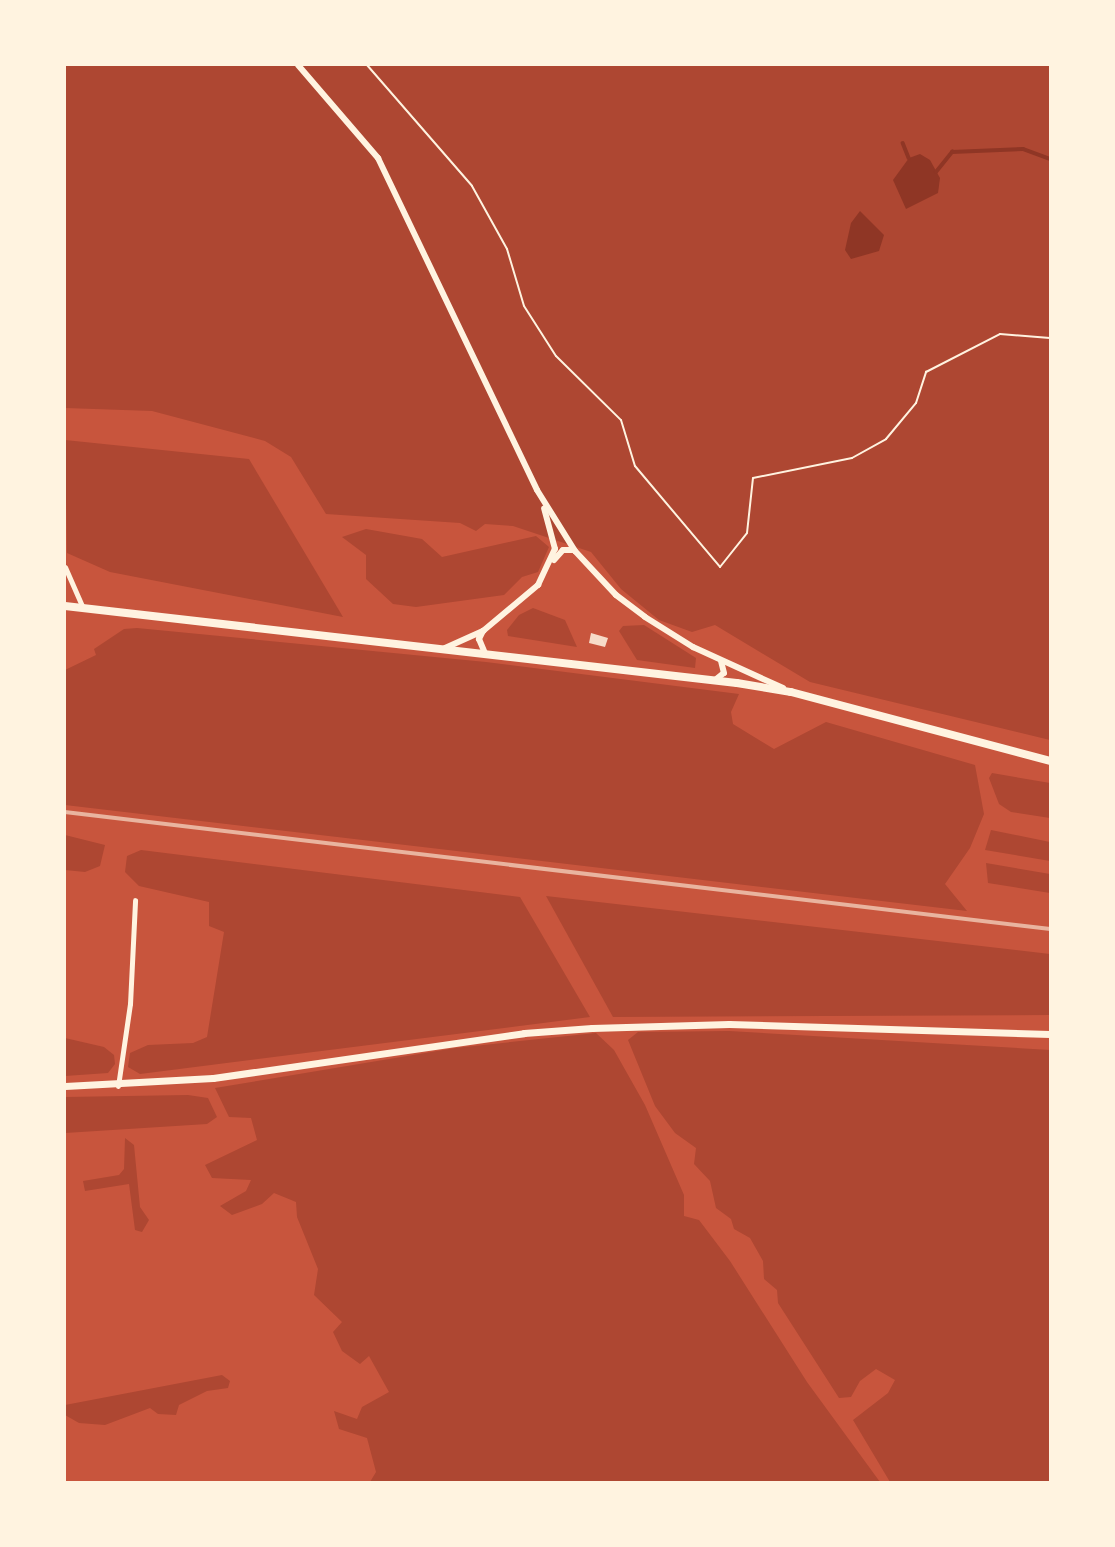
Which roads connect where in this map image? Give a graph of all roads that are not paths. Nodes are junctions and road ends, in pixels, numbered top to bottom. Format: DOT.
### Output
graph roads {
  1 [pos="298,65"];
  2 [pos="537,490"];
  3 [pos="575,551"];
  4 [pos="551,565"];
  5 [pos="65,567"];
  6 [pos="65,606"];
  7 [pos="83,608"];
  8 [pos="483,631"];
  9 [pos="445,648"];
  10 [pos="485,653"];
  11 [pos="719,659"];
  12 [pos="713,681"];
  13 [pos="791,692"];
  14 [pos="1050,761"];
  15 [pos="135,900"];
  16 [pos="1050,1034"];
  17 [pos="65,1086"];
  18 [pos="118,1086"];
  1 -- 2 [label="street"];
  2 -- 3 [label="street"];
  2 -- 4 [label="street"];
  3 -- 4 [label="street"];
  3 -- 11 [label="street"];
  4 -- 8 [label="street"];
  5 -- 7 [label="street"];
  6 -- 7 [label="main road"];
  7 -- 9 [label="main road"];
  8 -- 9 [label="street"];
  8 -- 10 [label="street"];
  9 -- 10 [label="main road"];
  10 -- 12 [label="main road"];
  11 -- 12 [label="street"];
  11 -- 13 [label="street"];
  12 -- 13 [label="main road"];
  13 -- 14 [label="main road"];
  15 -- 18 [label="street"];
  16 -- 18 [label="main road"];
  17 -- 18 [label="main road"];
}
